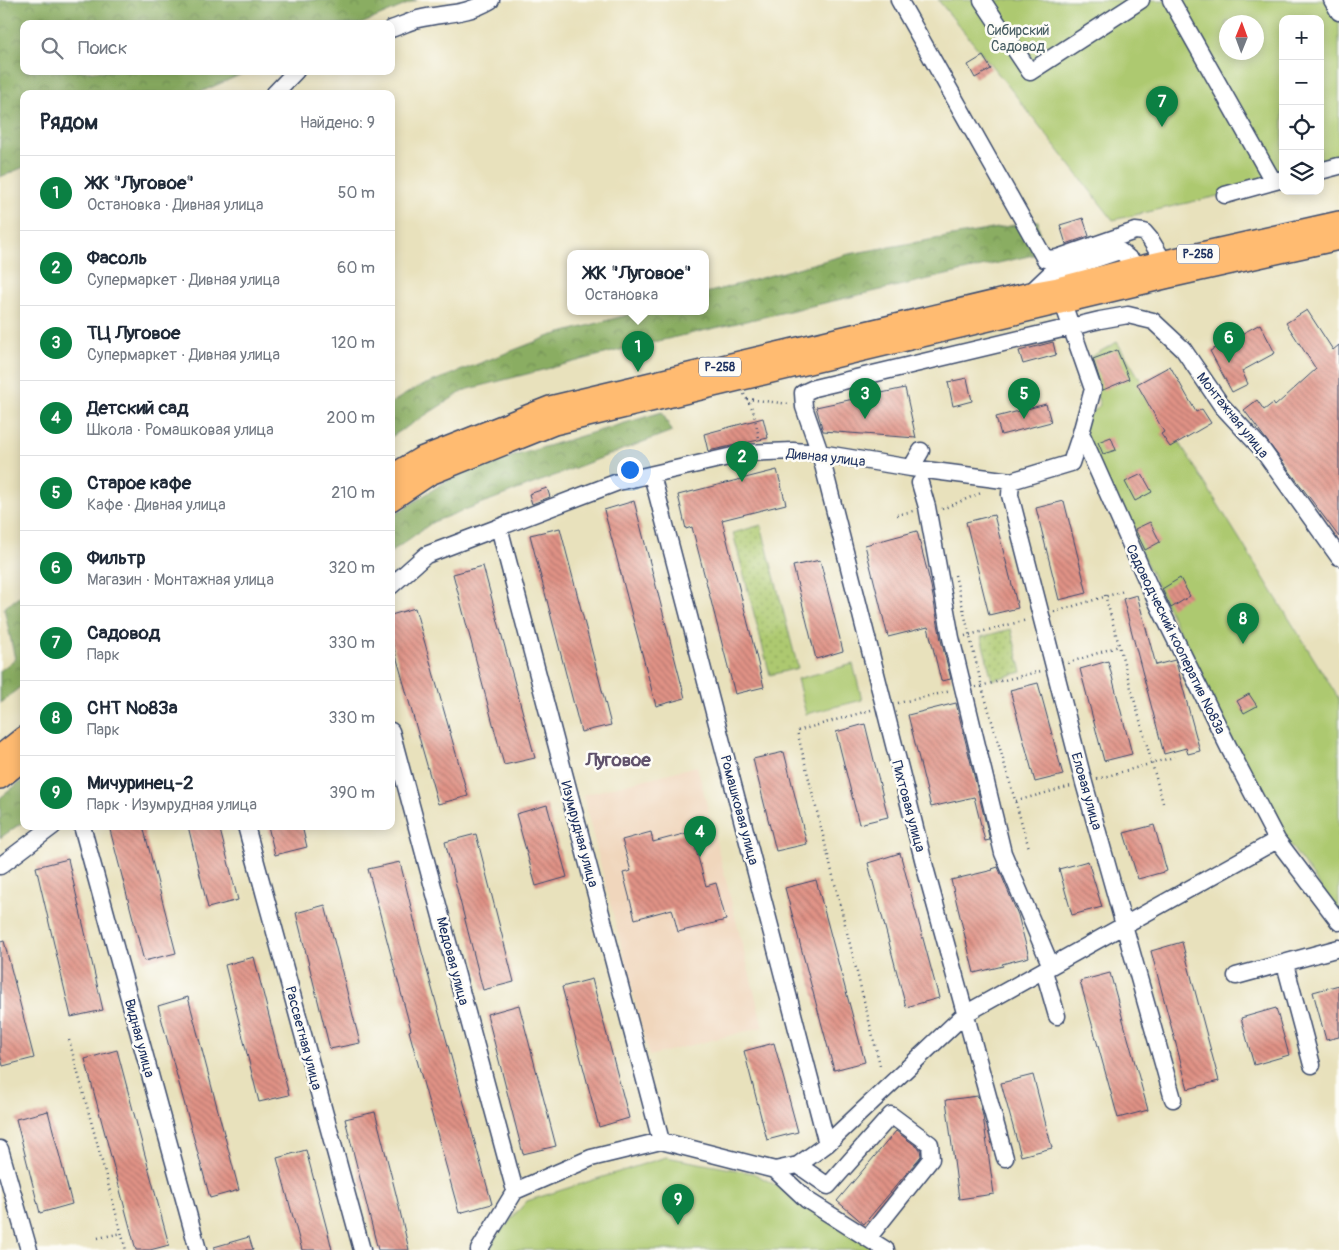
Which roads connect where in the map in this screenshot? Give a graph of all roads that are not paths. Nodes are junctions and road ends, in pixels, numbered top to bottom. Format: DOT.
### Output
graph roads {
  1 [pos="491,0"];
  2 [pos="899,0"];
  3 [pos="982,0"];
  4 [pos="1141,0"];
  5 [pos="1171,0"];
  6 [pos="1332,0"];
  7 [pos="1339,12"];
  8 [pos="395,28"];
  9 [pos="292,75"];
  10 [pos="278,90"];
  11 [pos="1339,166"];
  12 [pos="1324,170"];
  13 [pos="1278,180"];
  14 [pos="1225,195"];
  15 [pos="1339,222"];
  16 [pos="1339,239"];
  17 [pos="1303,247"];
  18 [pos="1339,250"];
  19 [pos="1164,262"];
  20 [pos="1054,281"];
  21 [pos="1071,328"];
  22 [pos="804,407"];
  23 [pos="1081,434"];
  24 [pos="921,451"];
  25 [pos="820,453"];
  26 [pos="911,468"];
  27 [pos="395,474"];
  28 [pos="652,475"];
  29 [pos="1011,481"];
  30 [pos="920,483"];
  31 [pos="395,497"];
  32 [pos="499,527"];
  33 [pos="1339,557"];
  34 [pos="395,582"];
  35 [pos="20,740"];
  36 [pos="395,745"];
  37 [pos="0,756"];
  38 [pos="20,762"];
  39 [pos="0,778"];
  40 [pos="48,830"];
  41 [pos="83,830"];
  42 [pos="247,830"];
  43 [pos="1277,840"];
  44 [pos="0,866"];
  45 [pos="1339,922"];
  46 [pos="1125,925"];
  47 [pos="1339,948"];
  48 [pos="1285,964"];
  49 [pos="1048,969"];
  50 [pos="1236,976"];
  51 [pos="965,1014"];
  52 [pos="1057,1016"];
  53 [pos="1312,1065"];
  54 [pos="1173,1099"];
  55 [pos="661,1141"];
  56 [pos="827,1144"];
  57 [pos="0,1149"];
  58 [pos="1005,1158"];
  59 [pos="798,1166"];
  60 [pos="775,1170"];
  61 [pos="515,1191"];
  62 [pos="868,1238"];
  63 [pos="29,1250"];
  64 [pos="198,1250"];
  65 [pos="362,1250"];
  66 [pos="479,1250"];
  67 [pos="886,1250"];
  1 -- 8 [label="street"];
  2 -- 20 [label="street, Дивная улица"];
  3 -- 4 [label="street"];
  5 -- 13 [label="street"];
  6 -- 7 [label="street"];
  9 -- 10 [label="street"];
  11 -- 12 [label="street"];
  13 -- 14 [label="street"];
  15 -- 19 [label="main road, Р-258"];
  16 -- 17 [label="main road"];
  17 -- 18 [label="street"];
  17 -- 20 [label="main road"];
  19 -- 20 [label="main road, Р-258"];
  19 -- 20 [label="street"];
  20 -- 21 [label="street, Дивная улица"];
  20 -- 27 [label="main road, Р-258"];
  20 -- 31 [label="main road"];
  21 -- 22 [label="street, Монтажная улица"];
  21 -- 23 [label="street, Дивная улица"];
  21 -- 33 [label="street, Монтажная улица"];
  22 -- 25 [label="street, Пихтовая улица"];
  23 -- 29 [label="street, Дивная улица"];
  23 -- 43 [label="street, Садоводческий кооператив №83а"];
  24 -- 26 [label="street"];
  25 -- 26 [label="street, Дивная улица"];
  25 -- 28 [label="street, Дивная улица"];
  25 -- 51 [label="street, Пихтовая улица"];
  26 -- 29 [label="street, Дивная улица"];
  28 -- 32 [label="street, Дивная улица"];
  28 -- 56 [label="street, Ромашковая улица"];
  29 -- 46 [label="street, Еловая улица"];
  30 -- 49 [label="street"];
  32 -- 34 [label="street, Дивная улица"];
  32 -- 55 [label="street, Изумрудная улица"];
  35 -- 37 [label="main road"];
  36 -- 61 [label="street, Медовая улица"];
  38 -- 39 [label="main road"];
  40 -- 44 [label="street"];
  41 -- 64 [label="street, Видная улица"];
  42 -- 65 [label="street, Рассветная улица"];
  43 -- 45 [label="street, Садоводческий кооператив №83а"];
  43 -- 46 [label="street"];
  46 -- 49 [label="street"];
  46 -- 54 [label="street, Еловая улица"];
  47 -- 48 [label="street"];
  48 -- 50 [label="street"];
  48 -- 53 [label="street"];
  49 -- 51 [label="street"];
  49 -- 52 [label="street"];
  51 -- 56 [label="street"];
  51 -- 58 [label="street, Пихтовая улица"];
  55 -- 60 [label="street"];
  55 -- 61 [label="street"];
  56 -- 59 [label="street"];
  57 -- 63 [label="street"];
  59 -- 60 [label="street"];
  59 -- 62 [label="street"];
  60 -- 62 [label="street"];
  61 -- 66 [label="street"];
  62 -- 67 [label="street"];
}
